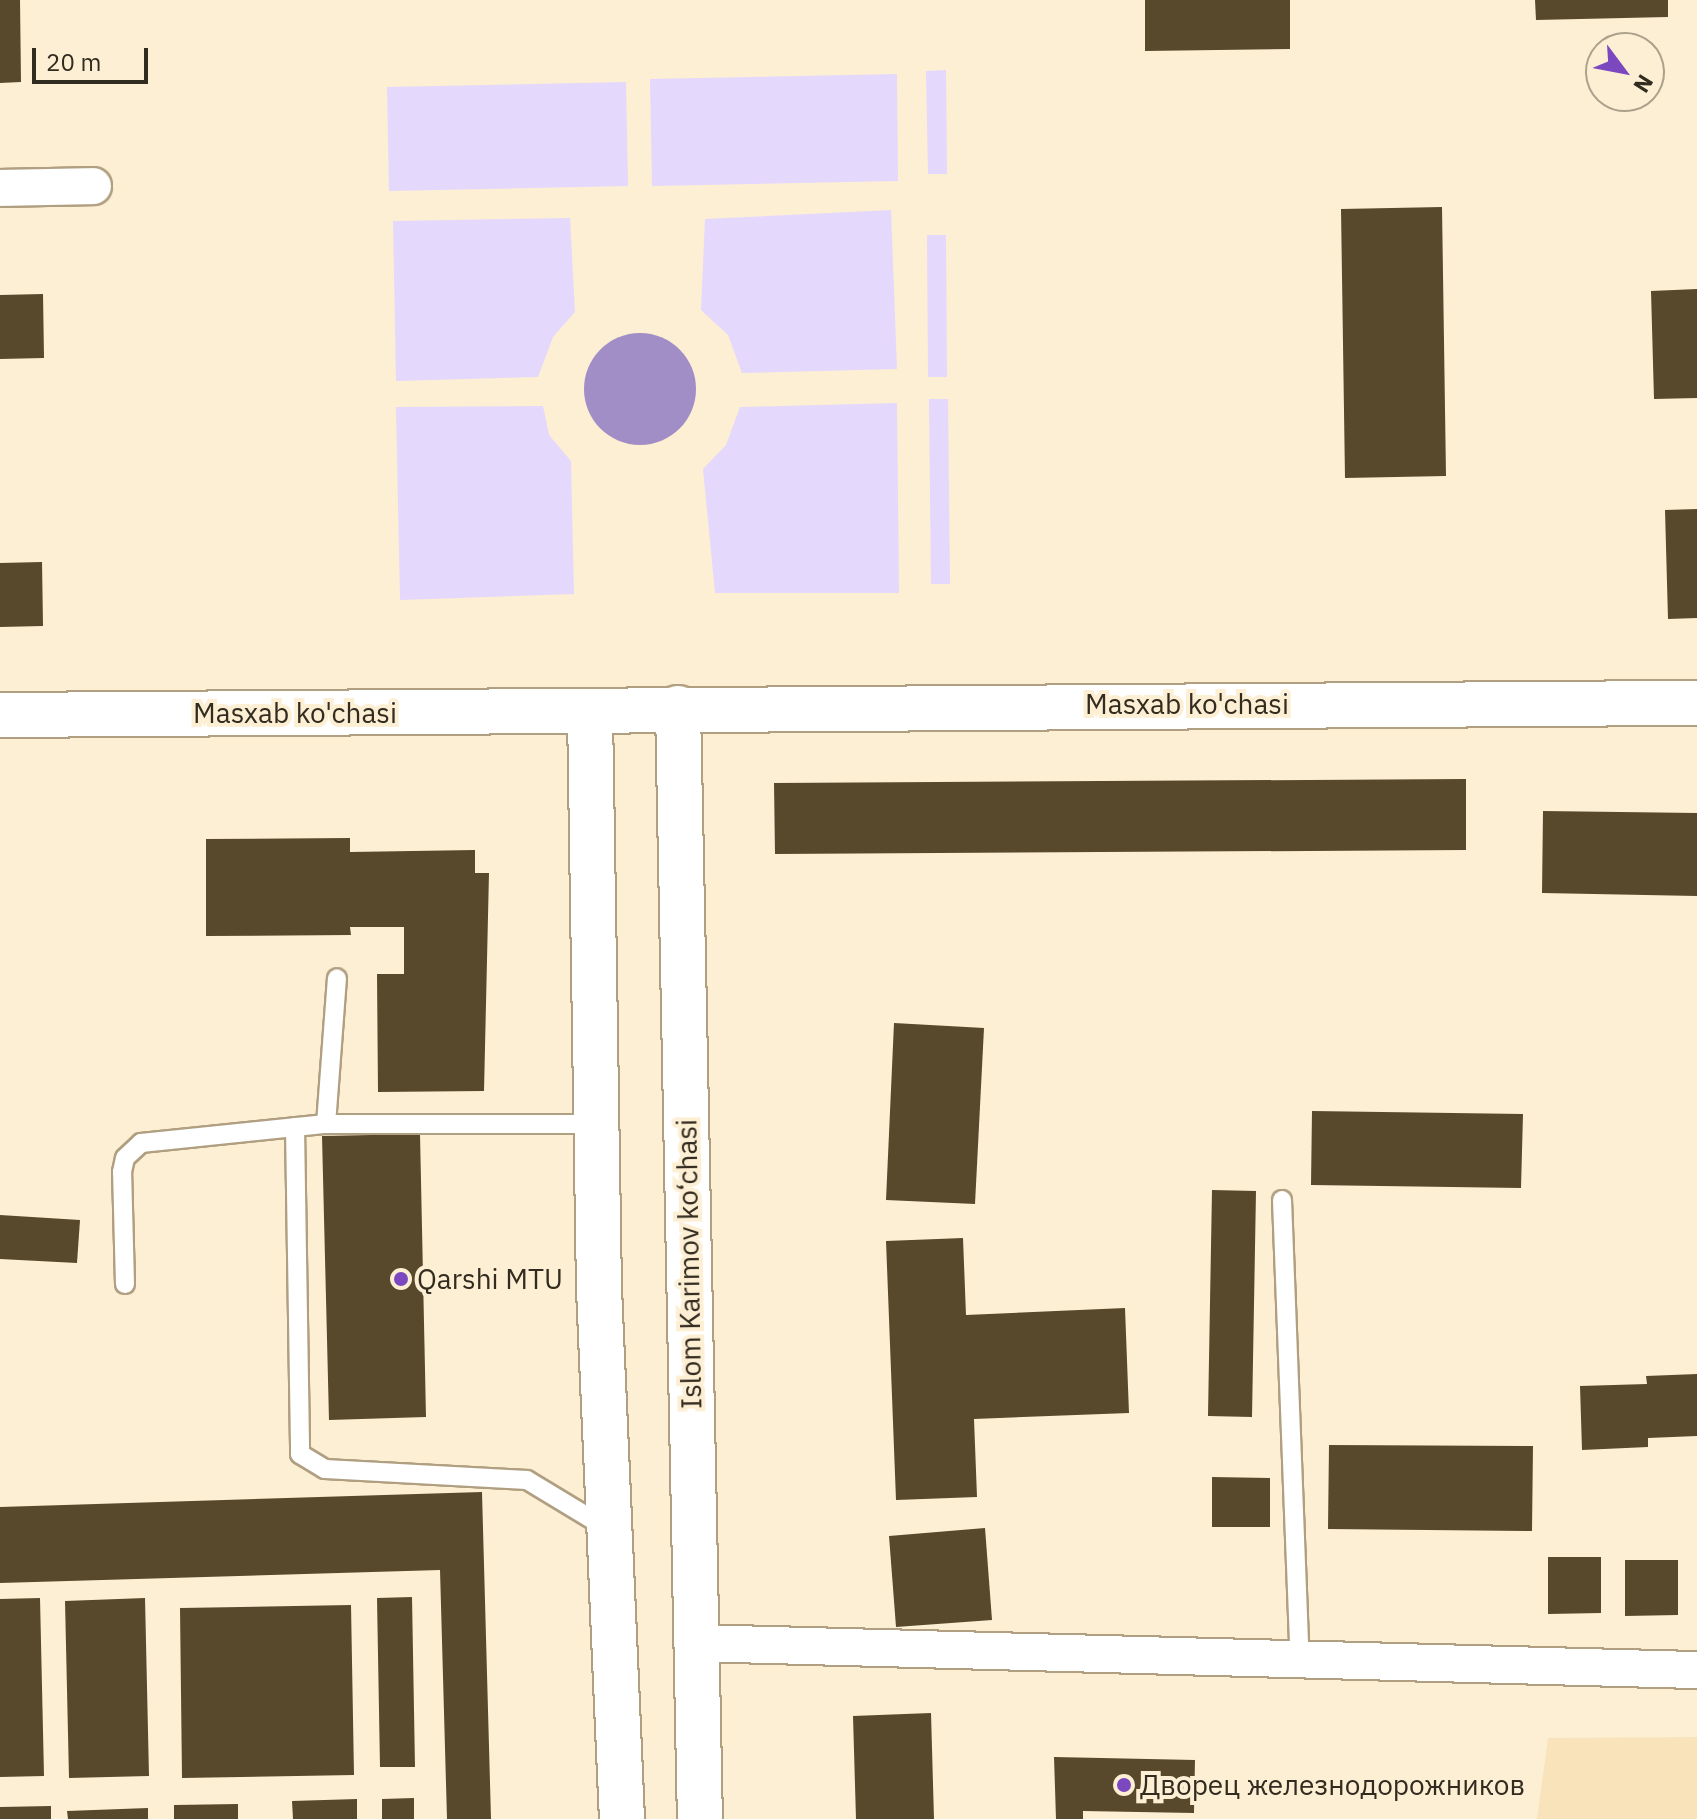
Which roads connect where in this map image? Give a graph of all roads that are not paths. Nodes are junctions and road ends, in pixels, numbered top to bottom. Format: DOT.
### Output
graph roads {
  1 [pos="93,186"];
  2 [pos="0,188"];
  3 [pos="1697,703"];
  4 [pos="678,708"];
  5 [pos="590,711"];
  6 [pos="0,715"];
  7 [pos="337,978"];
  8 [pos="326,1124"];
  9 [pos="596,1124"];
  10 [pos="295,1127"];
  11 [pos="1282,1200"];
  12 [pos="125,1284"];
  13 [pos="610,1530"];
  14 [pos="696,1643"];
  15 [pos="1300,1659"];
  16 [pos="1697,1670"];
  17 [pos="622,1819"];
  18 [pos="700,1819"];
  1 -- 2 [label="street"];
  3 -- 4 [label="main road, Masxab ko'chasi"];
  4 -- 5 [label="main road, Masxab ko'chasi"];
  4 -- 14 [label="main road, Islom Karimov ko‘chasi"];
  5 -- 6 [label="main road, Masxab ko'chasi"];
  5 -- 9 [label="main road"];
  7 -- 8 [label="lane"];
  8 -- 9 [label="lane"];
  8 -- 10 [label="lane"];
  9 -- 13 [label="main road"];
  10 -- 12 [label="lane"];
  10 -- 13 [label="lane"];
  11 -- 15 [label="lane"];
  13 -- 17 [label="main road"];
  14 -- 15 [label="street"];
  14 -- 18 [label="main road, Islom Karimov ko‘chasi"];
  15 -- 16 [label="street"];
}
